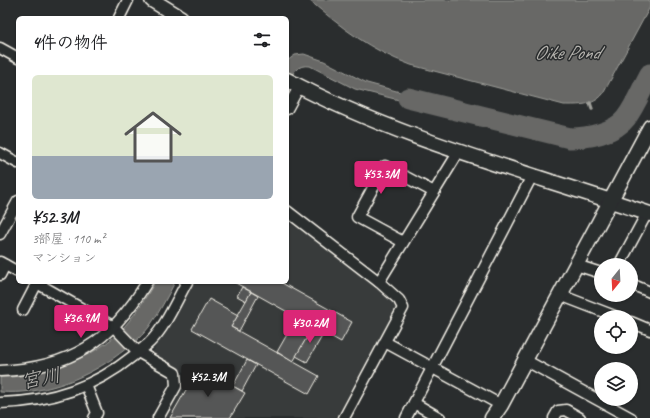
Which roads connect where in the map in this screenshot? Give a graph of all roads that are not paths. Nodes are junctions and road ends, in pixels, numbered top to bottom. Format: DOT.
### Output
graph roads {
  1 [pos="128,0"];
  2 [pos="152,0"];
  3 [pos="120,16"];
  4 [pos="178,16"];
  5 [pos="0,48"];
  6 [pos="16,57"];
  7 [pos="294,84"];
  8 [pos="289,102"];
  9 [pos="650,127"];
  10 [pos="0,153"];
  11 [pos="458,153"];
  12 [pos="16,162"];
  13 [pos="532,176"];
  14 [pos="434,192"];
  15 [pos="612,200"];
  16 [pos="16,205"];
  17 [pos="289,213"];
  18 [pos="649,213"];
  19 [pos="0,234"];
  20 [pos="403,242"];
  21 [pos="624,258"];
  22 [pos="3,264"];
  23 [pos="576,265"];
  24 [pos="16,271"];
  25 [pos="594,271"];
  26 [pos="0,275"];
  27 [pos="379,282"];
  28 [pos="35,284"];
  29 [pos="38,284"];
  30 [pos="146,284"];
  31 [pos="186,284"];
  32 [pos="638,287"];
  33 [pos="650,292"];
  34 [pos="560,295"];
  35 [pos="22,310"];
  36 [pos="599,310"];
  37 [pos="638,325"];
  38 [pos="116,328"];
  39 [pos="650,330"];
  40 [pos="385,342"];
  41 [pos="135,350"];
  42 [pos="525,360"];
  43 [pos="431,367"];
  44 [pos="0,371"];
  45 [pos="86,385"];
  46 [pos="0,403"];
  47 [pos="414,403"];
  48 [pos="501,405"];
  49 [pos="94,418"];
  50 [pos="158,418"];
  51 [pos="344,418"];
  52 [pos="406,418"];
  53 [pos="440,418"];
  54 [pos="492,418"];
  55 [pos="554,418"];
  56 [pos="580,418"];
  57 [pos="631,418"];
  1 -- 3 [label="street"];
  2 -- 4 [label="street"];
  5 -- 6 [label="street"];
  7 -- 8 [label="street"];
  7 -- 11 [label="street"];
  9 -- 15 [label="street"];
  10 -- 12 [label="street"];
  11 -- 13 [label="street"];
  11 -- 14 [label="street"];
  13 -- 15 [label="street"];
  13 -- 43 [label="street"];
  14 -- 20 [label="street"];
  14 -- 20 [label="street"];
  15 -- 18 [label="street"];
  15 -- 23 [label="street"];
  16 -- 19 [label="street"];
  17 -- 27 [label="street"];
  18 -- 21 [label="street"];
  20 -- 27 [label="street"];
  22 -- 24 [label="street"];
  22 -- 26 [label="street"];
  23 -- 25 [label="street"];
  23 -- 34 [label="street"];
  27 -- 40 [label="street"];
  28 -- 35 [label="street"];
  29 -- 38 [label="street"];
  30 -- 38 [label="street"];
  31 -- 41 [label="street"];
  32 -- 33 [label="street"];
  34 -- 36 [label="street"];
  34 -- 42 [label="street"];
  37 -- 39 [label="street"];
  38 -- 41 [label="street"];
  38 -- 44 [label="street"];
  40 -- 43 [label="street"];
  40 -- 51 [label="street"];
  41 -- 45 [label="street"];
  41 -- 50 [label="street"];
  42 -- 48 [label="street"];
  42 -- 57 [label="street"];
  43 -- 47 [label="street"];
  43 -- 48 [label="street"];
  45 -- 46 [label="street"];
  45 -- 49 [label="street"];
  47 -- 52 [label="street"];
  47 -- 53 [label="street"];
  48 -- 54 [label="street"];
  55 -- 56 [label="street"];
}
